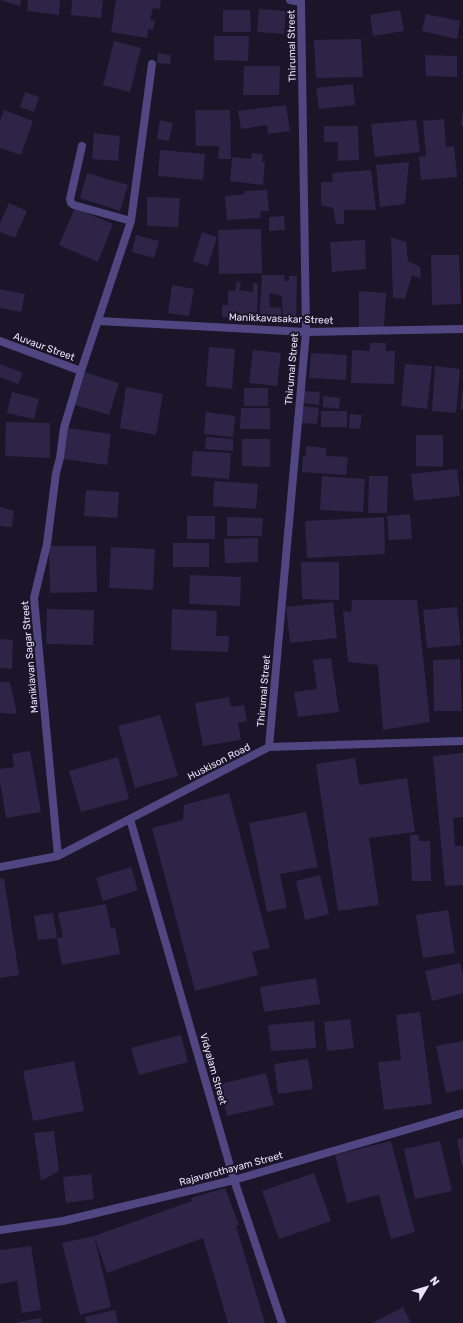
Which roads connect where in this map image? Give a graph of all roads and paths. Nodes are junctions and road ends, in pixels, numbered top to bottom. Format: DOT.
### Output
graph roads {
  1 [pos="290,0"];
  2 [pos="152,64"];
  3 [pos="82,146"];
  4 [pos="131,221"];
  5 [pos="99,320"];
  6 [pos="463,329"];
  7 [pos="306,332"];
  8 [pos="0,342"];
  9 [pos="81,371"];
  10 [pos="463,741"];
  11 [pos="269,747"];
  12 [pos="130,819"];
  13 [pos="58,856"];
  14 [pos="0,867"];
  15 [pos="463,1113"];
  16 [pos="234,1180"];
  17 [pos="0,1230"];
  18 [pos="282,1323"];
  1 -- 7 [label="street, Thirumal Street"];
  2 -- 4 [label="street, Maniklavan Sagar Street"];
  3 -- 4 [label="street"];
  4 -- 5 [label="street, Maniklavan Sagar Street"];
  5 -- 7 [label="street, Manikkavasakar Street"];
  5 -- 9 [label="street, Maniklavan Sagar Street"];
  6 -- 7 [label="street, Manikkavasakar Street"];
  7 -- 11 [label="street, Thirumal Street"];
  8 -- 9 [label="street, Auvaur Street"];
  9 -- 13 [label="street, Maniklavan Sagar Street"];
  10 -- 11 [label="street, Huskison Road"];
  11 -- 12 [label="street, Huskison Road"];
  12 -- 13 [label="street, Huskison Road"];
  12 -- 16 [label="street, Vidyalam Street"];
  13 -- 14 [label="street, Huskison Road"];
  15 -- 16 [label="street, Rajavarothayam Street"];
  16 -- 17 [label="street, Rajavarothayam Street"];
  16 -- 18 [label="street, Vidyalam Street"];
}
